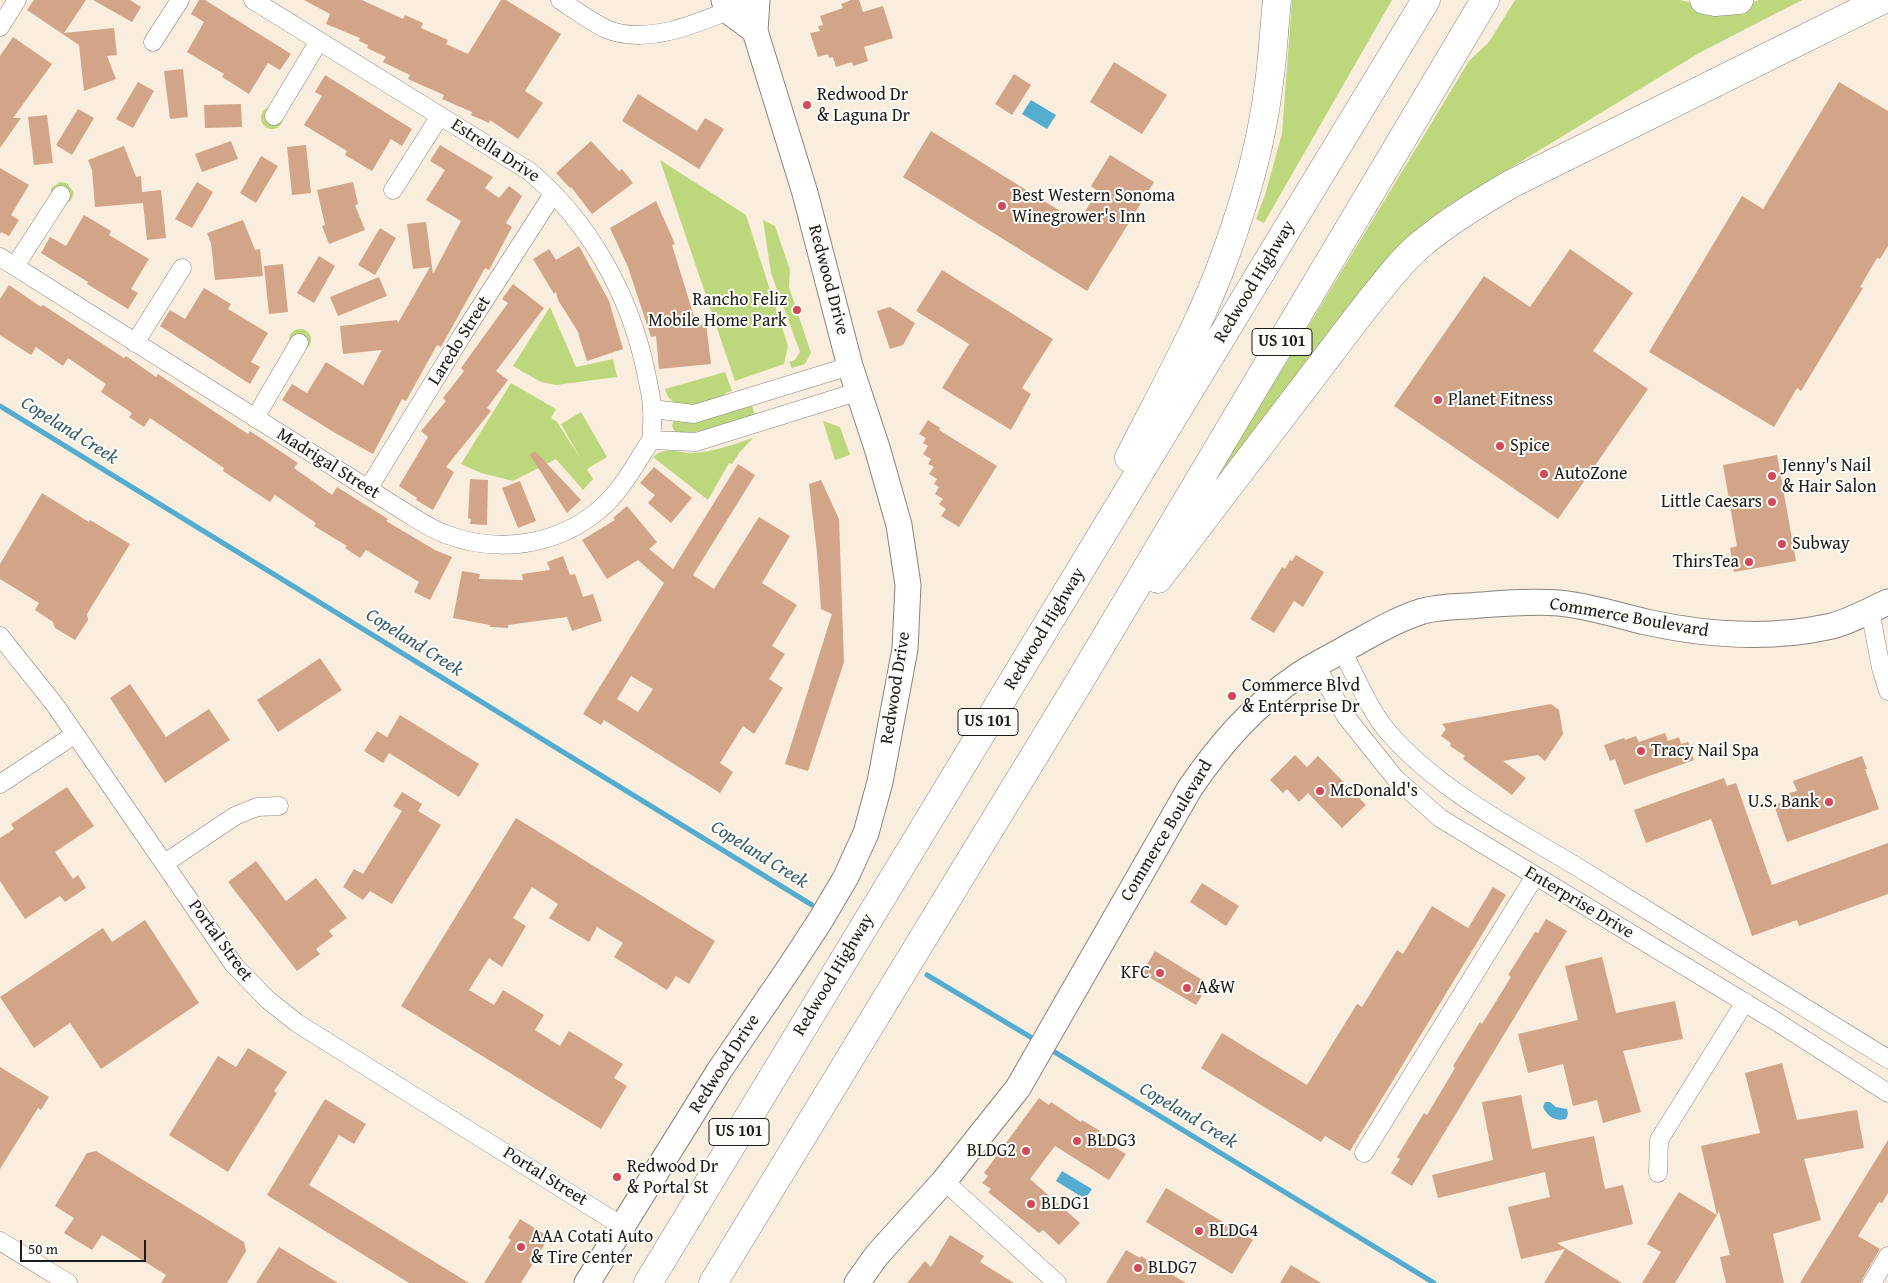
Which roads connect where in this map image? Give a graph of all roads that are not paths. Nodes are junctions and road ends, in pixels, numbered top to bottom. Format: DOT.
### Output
graph roads {
  1 [pos="17,0"];
  2 [pos="180,0"];
  3 [pos="253,0"];
  4 [pos="560,0"];
  5 [pos="756,0"];
  6 [pos="1277,0"];
  7 [pos="1426,0"];
  8 [pos="1486,0"];
  9 [pos="1704,0"];
  10 [pos="1739,0"];
  11 [pos="1882,0"];
  12 [pos="726,5"];
  13 [pos="0,26"];
  14 [pos="754,31"];
  15 [pos="319,41"];
  16 [pos="154,42"];
  17 [pos="274,116"];
  18 [pos="440,116"];
  19 [pos="393,190"];
  20 [pos="553,194"];
  21 [pos="61,195"];
  22 [pos="0,257"];
  23 [pos="15,266"];
  24 [pos="182,268"];
  25 [pos="136,343"];
  26 [pos="299,343"];
  27 [pos="850,366"];
  28 [pos="860,391"];
  29 [pos="652,409"];
  30 [pos="255,418"];
  31 [pos="651,440"];
  32 [pos="368,489"];
  33 [pos="1879,606"];
  34 [pos="1042,633"];
  35 [pos="0,636"];
  36 [pos="1888,636"];
  37 [pos="1342,651"];
  38 [pos="1315,665"];
  39 [pos="1078,684"];
  40 [pos="1888,691"];
  41 [pos="74,735"];
  42 [pos="0,784"];
  43 [pos="279,806"];
  44 [pos="165,863"];
  45 [pos="1535,876"];
  46 [pos="1745,1002"];
  47 [pos="1888,1059"];
  48 [pos="1888,1093"];
  49 [pos="1364,1153"];
  50 [pos="1658,1173"];
  51 [pos="944,1181"];
  52 [pos="622,1226"];
  53 [pos="0,1241"];
  54 [pos="1888,1256"];
  55 [pos="66,1282"];
  56 [pos="587,1283"];
  57 [pos="648,1283"];
  58 [pos="713,1283"];
  59 [pos="857,1283"];
  60 [pos="1057,1283"];
  61 [pos="1872,1283"];
  1 -- 13 [label="street"];
  2 -- 16 [label="street"];
  3 -- 15 [label="street, Estrella Drive"];
  4 -- 12 [label="street"];
  5 -- 12 [label="street"];
  5 -- 14 [label="main road, Redwood Drive"];
  6 -- 34 [label="highway"];
  7 -- 34 [label="highway, Redwood Highway / US 101"];
  8 -- 39 [label="highway, US 101"];
  9 -- 10 [label="highway"];
  11 -- 39 [label="highway"];
  12 -- 14 [label="main road"];
  14 -- 27 [label="main road, Redwood Drive"];
  15 -- 17 [label="street"];
  15 -- 18 [label="street, Estrella Drive"];
  18 -- 19 [label="street"];
  18 -- 20 [label="street, Estrella Drive"];
  20 -- 29 [label="street, Estrella Drive"];
  20 -- 32 [label="street, Laredo Street"];
  21 -- 23 [label="street"];
  22 -- 23 [label="street, Madrigal Street"];
  23 -- 25 [label="street, Madrigal Street"];
  24 -- 25 [label="street"];
  25 -- 30 [label="street, Madrigal Street"];
  26 -- 30 [label="street"];
  27 -- 28 [label="main road, Redwood Drive"];
  27 -- 29 [label="street"];
  28 -- 31 [label="street"];
  28 -- 52 [label="main road, Redwood Drive"];
  29 -- 31 [label="street, Estrella Drive"];
  30 -- 32 [label="street, Madrigal Street"];
  31 -- 32 [label="street, Madrigal Street"];
  33 -- 36 [label="street"];
  33 -- 37 [label="main road, Commerce Boulevard"];
  33 -- 40 [label="street"];
  34 -- 57 [label="highway, Redwood Highway / US 101"];
  35 -- 41 [label="street, Portal Street"];
  37 -- 38 [label="main road, Commerce Boulevard"];
  37 -- 47 [label="street, Enterprise Drive"];
  38 -- 45 [label="street, Enterprise Drive"];
  38 -- 51 [label="main road, Commerce Boulevard"];
  39 -- 58 [label="highway, US 101"];
  41 -- 42 [label="street"];
  41 -- 44 [label="street, Portal Street"];
  43 -- 44 [label="street"];
  44 -- 52 [label="street, Portal Street"];
  45 -- 46 [label="street, Enterprise Drive"];
  45 -- 49 [label="street"];
  46 -- 48 [label="street, Enterprise Drive"];
  46 -- 50 [label="street"];
  51 -- 59 [label="main road, Commerce Boulevard"];
  51 -- 60 [label="street"];
  52 -- 56 [label="main road, Redwood Drive"];
  53 -- 55 [label="street"];
  54 -- 61 [label="street"];
}
